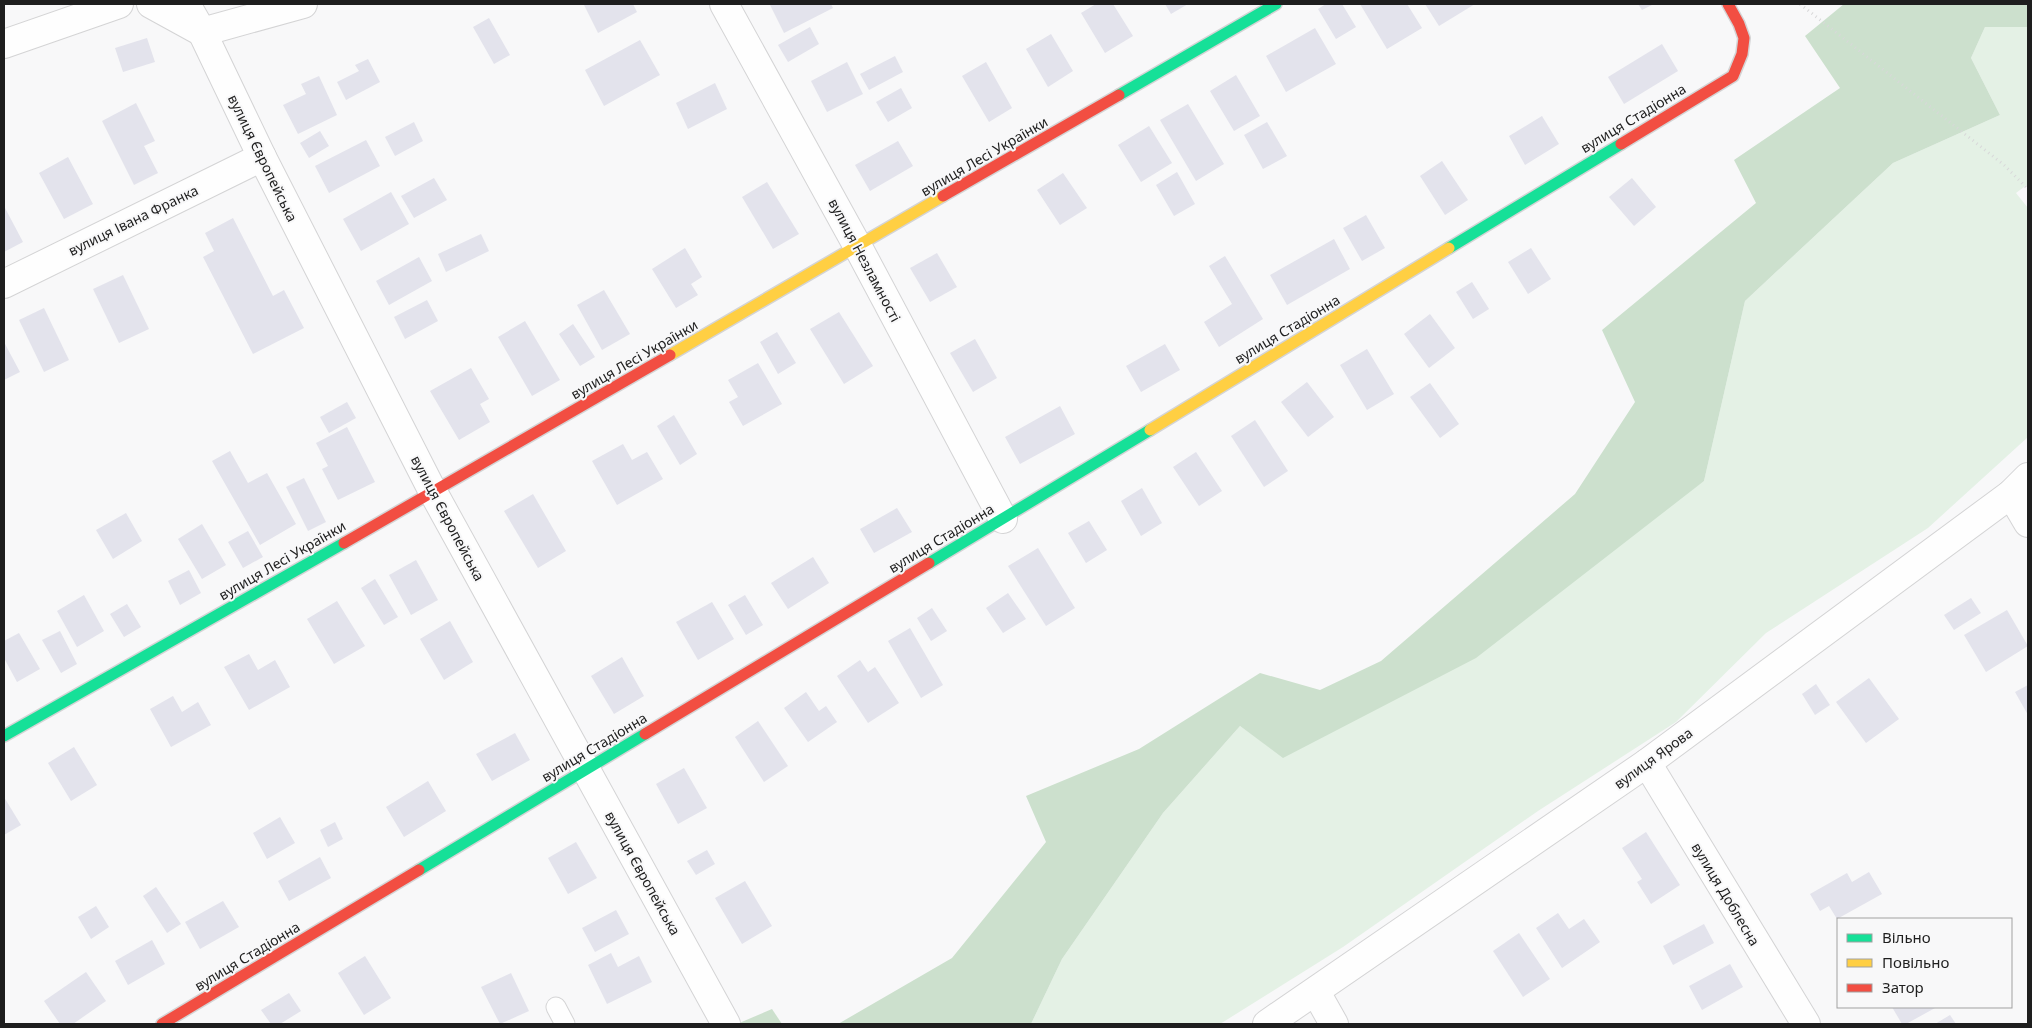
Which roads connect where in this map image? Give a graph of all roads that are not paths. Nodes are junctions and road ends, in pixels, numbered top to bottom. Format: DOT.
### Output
graph roads {
  1 [pos="119,4"];
  2 [pos="151,4"];
  3 [pos="186,4"];
  4 [pos="303,4"];
  5 [pos="724,4"];
  6 [pos="1276,4"];
  7 [pos="1728,4"];
  8 [pos="202,32"];
  9 [pos="4,44"];
  10 [pos="262,157"];
  11 [pos="858,247"];
  12 [pos="4,284"];
  13 [pos="2020,485"];
  14 [pos="433,492"];
  15 [pos="1003,519"];
  16 [pos="2028,523"];
  17 [pos="4,736"];
  18 [pos="1647,763"];
  19 [pos="586,770"];
  20 [pos="1316,992"];
  21 [pos="556,1007"];
  22 [pos="162,1024"];
  23 [pos="566,1024"];
  24 [pos="726,1024"];
  25 [pos="1267,1024"];
  26 [pos="1334,1024"];
  27 [pos="1806,1024"];
  1 -- 9 [label="street"];
  2 -- 8 [label="street"];
  3 -- 8 [label="street, вулиця Європейська"];
  4 -- 8 [label="street"];
  5 -- 11 [label="street, вулиця Незламності"];
  6 -- 11 [label="street, вулиця Лесі Українки"];
  7 -- 15 [label="street, вулиця Стадіонна"];
  8 -- 10 [label="street, вулиця Європейська"];
  10 -- 12 [label="street, вулиця Івана Франка"];
  10 -- 14 [label="street, вулиця Європейська"];
  11 -- 14 [label="street, вулиця Лесі Українки"];
  11 -- 15 [label="street, вулиця Незламності"];
  13 -- 16 [label="street"];
  13 -- 18 [label="street, вулиця Ярова"];
  14 -- 17 [label="street, вулиця Лесі Українки"];
  14 -- 19 [label="street, вулиця Європейська"];
  15 -- 19 [label="street, вулиця Стадіонна"];
  18 -- 20 [label="street, вулиця Ярова"];
  18 -- 27 [label="street, вулиця Доблесна"];
  19 -- 22 [label="street, вулиця Стадіонна"];
  19 -- 24 [label="street, вулиця Європейська"];
  20 -- 25 [label="street, вулиця Ярова"];
  20 -- 26 [label="street"];
  21 -- 23 [label="lane"];
}
